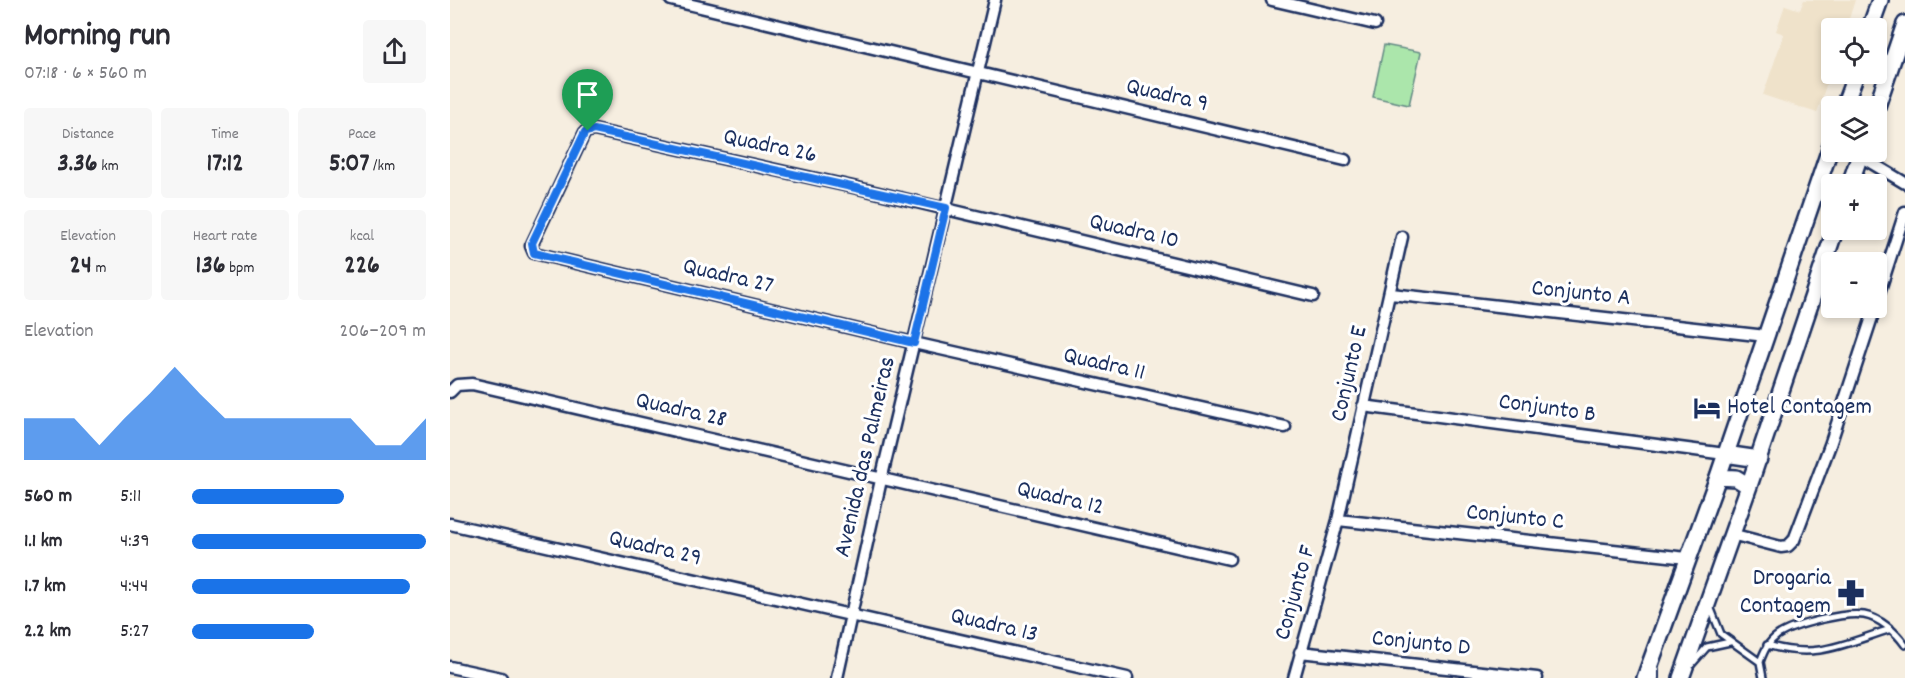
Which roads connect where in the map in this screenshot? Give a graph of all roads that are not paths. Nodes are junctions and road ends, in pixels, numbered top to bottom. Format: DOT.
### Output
graph roads {
  1 [pos="671,0"];
  2 [pos="995,0"];
  3 [pos="1272,0"];
  4 [pos="1880,0"];
  5 [pos="1874,18"];
  6 [pos="1375,24"];
  7 [pos="1905,24"];
  8 [pos="979,72"];
  9 [pos="1880,96"];
  10 [pos="1345,160"];
  11 [pos="1826,162"];
  12 [pos="1872,162"];
  13 [pos="1905,183"];
  14 [pos="946,208"];
  15 [pos="1905,212"];
  16 [pos="1402,237"];
  17 [pos="1832,240"];
  18 [pos="534,253"];
  19 [pos="1887,268"];
  20 [pos="1391,294"];
  21 [pos="1313,296"];
  22 [pos="1872,318"];
  23 [pos="1766,336"];
  24 [pos="914,343"];
  25 [pos="450,392"];
  26 [pos="1363,406"];
  27 [pos="1285,427"];
  28 [pos="1725,454"];
  29 [pos="1759,459"];
  30 [pos="1718,477"];
  31 [pos="881,480"];
  32 [pos="1749,486"];
  33 [pos="1338,520"];
  34 [pos="450,524"];
  35 [pos="1731,534"];
  36 [pos="1687,558"];
  37 [pos="1229,560"];
  38 [pos="1709,603"];
  39 [pos="851,616"];
  40 [pos="1891,629"];
  41 [pos="1730,642"];
  42 [pos="1767,645"];
  43 [pos="1905,645"];
  44 [pos="1300,652"];
  45 [pos="1760,662"];
  46 [pos="450,667"];
  47 [pos="1648,676"];
  48 [pos="1682,677"];
  49 [pos="501,678"];
  50 [pos="837,678"];
  51 [pos="1128,678"];
  52 [pos="1294,678"];
  53 [pos="1537,678"];
  54 [pos="1763,678"];
  1 -- 8 [label="street, Quadra 9"];
  2 -- 8 [label="street, Avenida das Palmeiras"];
  3 -- 6 [label="street"];
  4 -- 5 [label="main road"];
  7 -- 9 [label="main road"];
  8 -- 10 [label="street, Quadra 9"];
  8 -- 14 [label="street, Avenida das Palmeiras"];
  11 -- 23 [label="main road"];
  12 -- 13 [label="street"];
  14 -- 18 [label="street, Quadra 26"];
  14 -- 21 [label="street, Quadra 10"];
  14 -- 24 [label="street, Avenida das Palmeiras"];
  15 -- 19 [label="street"];
  16 -- 20 [label="street, Conjunto E"];
  17 -- 29 [label="main road"];
  18 -- 24 [label="street, Quadra 27"];
  20 -- 23 [label="street, Conjunto A"];
  20 -- 26 [label="street, Conjunto E"];
  22 -- 35 [label="street"];
  23 -- 28 [label="main road"];
  24 -- 27 [label="street, Quadra 11"];
  24 -- 31 [label="street, Avenida das Palmeiras"];
  25 -- 31 [label="street, Quadra 28"];
  26 -- 28 [label="street, Conjunto B"];
  26 -- 33 [label="street, Conjunto E"];
  28 -- 29 [label="main road"];
  28 -- 30 [label="main road"];
  29 -- 32 [label="main road"];
  30 -- 32 [label="main road"];
  30 -- 36 [label="main road"];
  31 -- 37 [label="street, Quadra 12"];
  31 -- 39 [label="street, Avenida das Palmeiras"];
  32 -- 35 [label="main road"];
  33 -- 36 [label="street, Conjunto C"];
  33 -- 44 [label="street, Conjunto F"];
  34 -- 39 [label="street, Quadra 29"];
  35 -- 38 [label="main road"];
  36 -- 47 [label="main road"];
  38 -- 41 [label="lane"];
  38 -- 48 [label="main road"];
  39 -- 50 [label="street, Avenida das Palmeiras"];
  39 -- 51 [label="street, Quadra 13"];
  40 -- 42 [label="lane"];
  40 -- 42 [label="lane"];
  40 -- 43 [label="lane"];
  41 -- 45 [label="lane"];
  41 -- 48 [label="lane"];
  42 -- 45 [label="lane"];
  44 -- 52 [label="street, Conjunto F"];
  44 -- 53 [label="street, Conjunto D"];
  45 -- 54 [label="lane"];
  46 -- 49 [label="street"];
}
